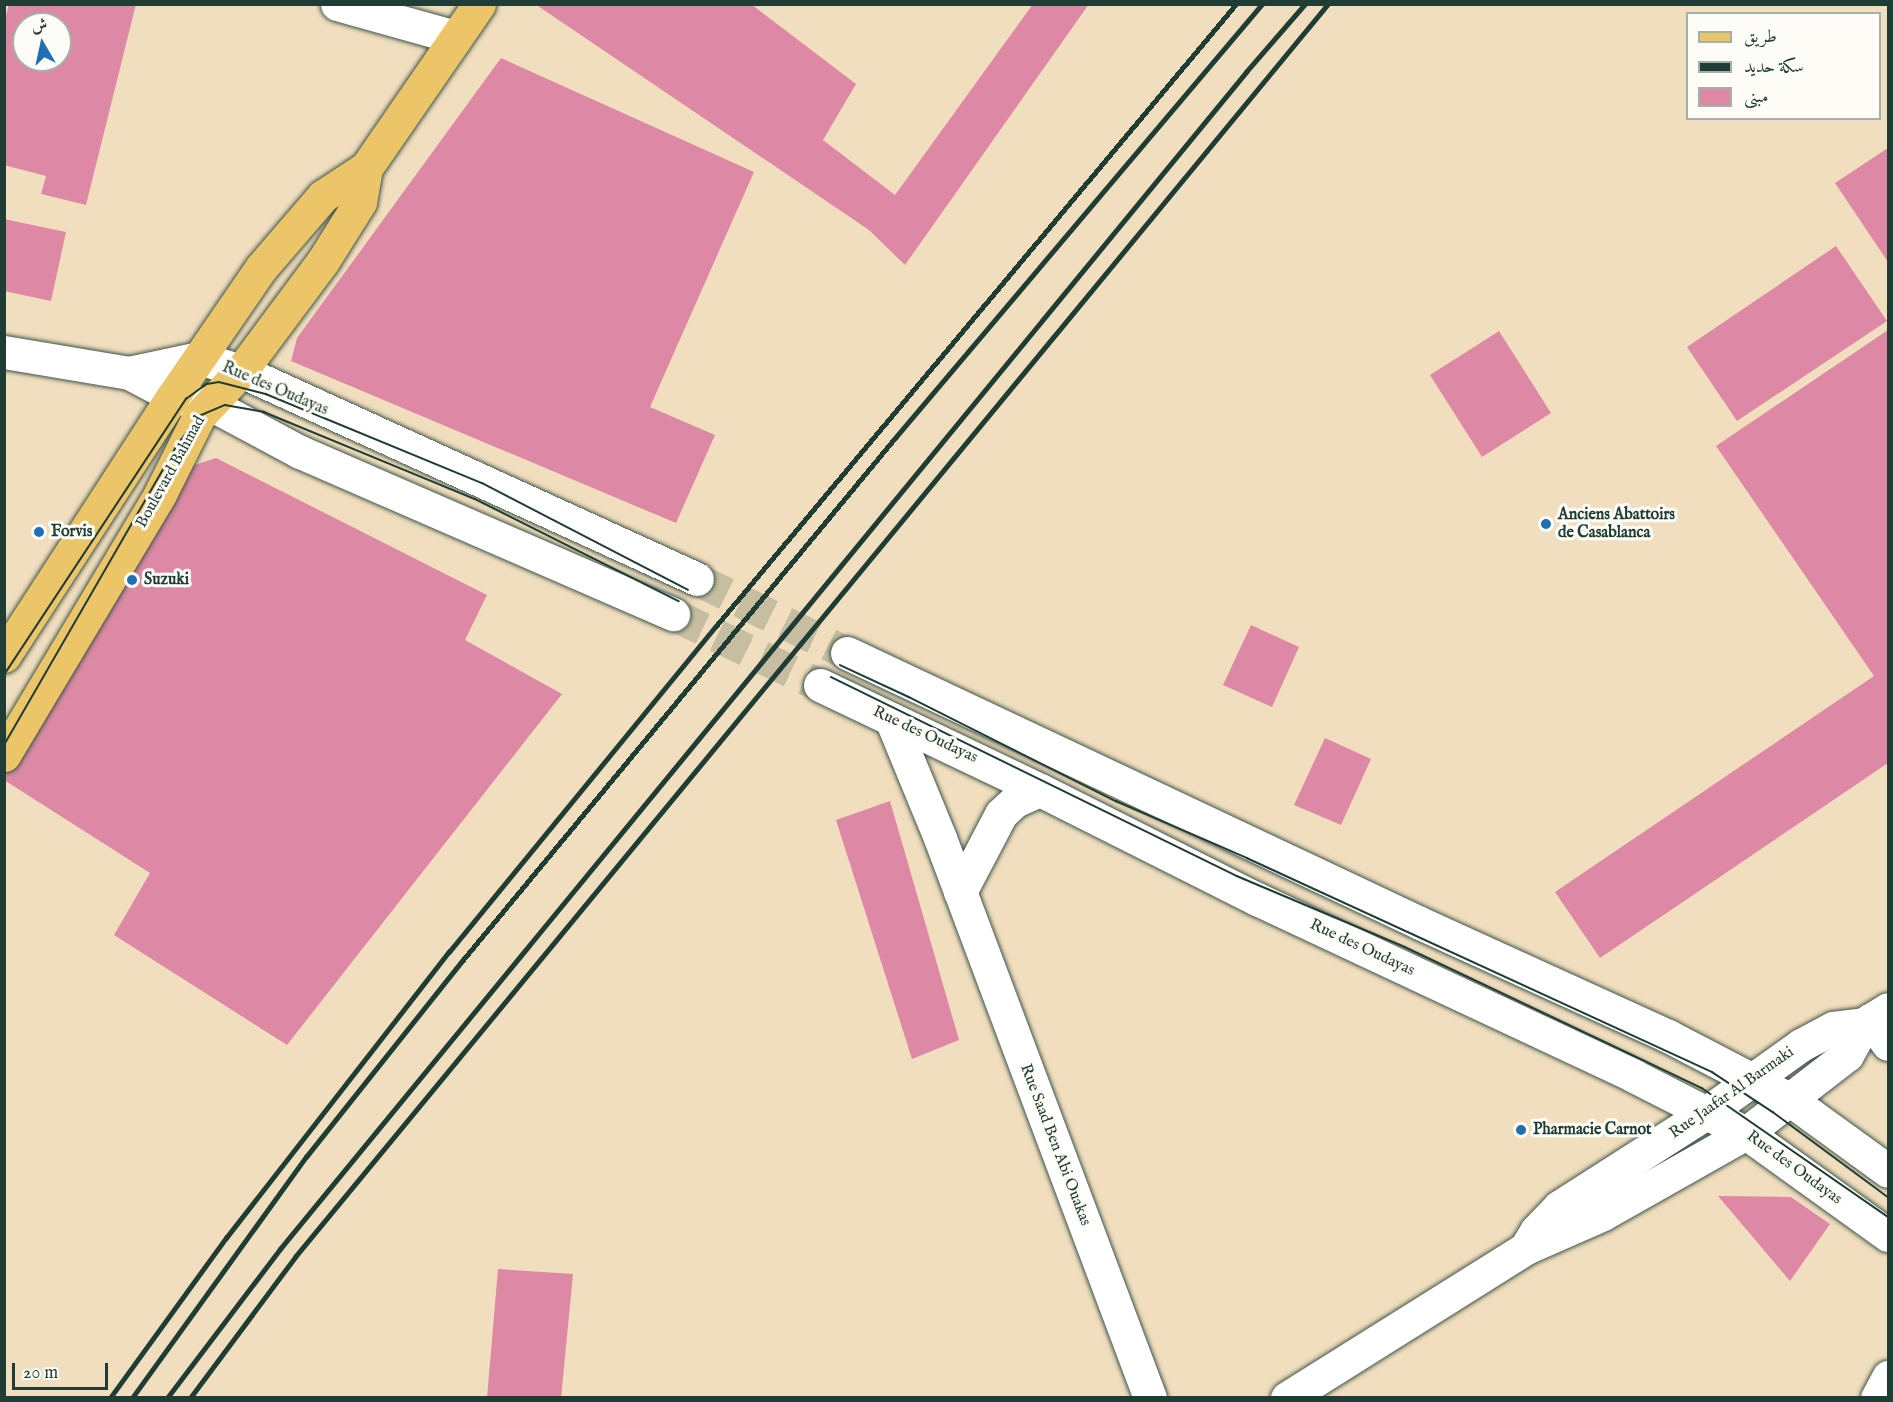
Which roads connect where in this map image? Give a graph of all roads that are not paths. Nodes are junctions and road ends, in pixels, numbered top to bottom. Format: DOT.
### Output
graph roads {
  1 [pos="337,4"];
  2 [pos="479,4"];
  3 [pos="455,37"];
  4 [pos="366,168"];
  5 [pos="4,352"];
  6 [pos="200,358"];
  7 [pos="241,371"];
  8 [pos="129,373"];
  9 [pos="173,396"];
  10 [pos="210,405"];
  11 [pos="697,579"];
  12 [pos="673,614"];
  13 [pos="847,653"];
  14 [pos="4,656"];
  15 [pos="820,686"];
  16 [pos="891,719"];
  17 [pos="4,755"];
  18 [pos="1040,790"];
  19 [pos="960,892"];
  20 [pos="1878,1024"];
  21 [pos="1751,1079"];
  22 [pos="1789,1100"];
  23 [pos="1706,1113"];
  24 [pos="1746,1133"];
  25 [pos="1888,1171"];
  26 [pos="1888,1235"];
  27 [pos="1526,1248"];
  28 [pos="1888,1377"];
  29 [pos="1150,1398"];
  30 [pos="1287,1398"];
  31 [pos="1877,1398"];
  1 -- 3 [label="street"];
  2 -- 3 [label="main road, Boulevard Bahmad"];
  3 -- 4 [label="main road, Boulevard Bahmad"];
  4 -- 6 [label="main road, Boulevard Bahmad"];
  4 -- 7 [label="main road, Boulevard Bahmad"];
  5 -- 8 [label="street"];
  6 -- 7 [label="street, Rue des Oudayas"];
  6 -- 8 [label="street, Rue des Oudayas"];
  6 -- 9 [label="main road, Boulevard Bahmad"];
  7 -- 10 [label="main road, Boulevard Bahmad"];
  7 -- 11 [label="street, Rue des Oudayas"];
  8 -- 9 [label="street"];
  9 -- 10 [label="street"];
  9 -- 14 [label="main road, Boulevard Bahmad"];
  10 -- 12 [label="street"];
  10 -- 17 [label="main road, Boulevard Bahmad"];
  13 -- 21 [label="street"];
  15 -- 16 [label="street, Rue des Oudayas"];
  16 -- 18 [label="street, Rue des Oudayas"];
  16 -- 19 [label="street, Rue Saad Ben Abi Ouakas"];
  18 -- 19 [label="street"];
  18 -- 23 [label="street, Rue des Oudayas"];
  19 -- 29 [label="street, Rue Saad Ben Abi Ouakas"];
  20 -- 21 [label="street, Rue Jaafar Al Barmaki"];
  20 -- 22 [label="street, Rue Jaafar Al Barmaki"];
  21 -- 22 [label="street"];
  21 -- 23 [label="street, Rue Jaafar Al Barmaki"];
  22 -- 24 [label="street, Rue Jaafar Al Barmaki"];
  22 -- 25 [label="street"];
  23 -- 24 [label="street, Rue des Oudayas"];
  23 -- 27 [label="street, Rue Jaafar Al Barmaki"];
  24 -- 26 [label="street, Rue des Oudayas"];
  24 -- 27 [label="street, Rue Jaafar Al Barmaki"];
  27 -- 30 [label="street, Rue Jaafar Al Barmaki"];
  28 -- 31 [label="street"];
}
